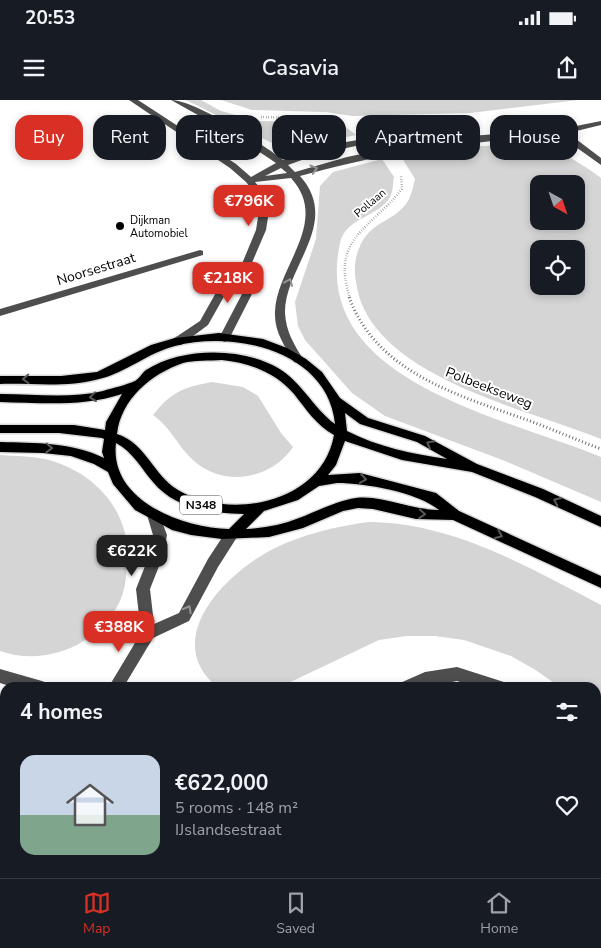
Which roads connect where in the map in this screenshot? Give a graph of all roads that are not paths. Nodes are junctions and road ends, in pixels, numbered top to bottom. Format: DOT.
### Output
graph roads {
  1 [pos="133,100"];
  2 [pos="176,100"];
  3 [pos="601,123"];
  4 [pos="578,128"];
  5 [pos="356,142"];
  6 [pos="578,145"];
  7 [pos="356,158"];
  8 [pos="601,162"];
  9 [pos="281,163"];
  10 [pos="294,175"];
  11 [pos="249,180"];
  12 [pos="200,252"];
  13 [pos="243,272"];
  14 [pos="0,313"];
  15 [pos="224,338"];
  16 [pos="177,342"];
  17 [pos="198,356"];
  18 [pos="298,359"];
  19 [pos="0,380"];
  20 [pos="139,382"];
  21 [pos="0,398"];
  22 [pos="335,399"];
  23 [pos="0,429"];
  24 [pos="340,433"];
  25 [pos="108,435"];
  26 [pos="0,447"];
  27 [pos="111,468"];
  28 [pos="473,468"];
  29 [pos="314,482"];
  30 [pos="259,508"];
  31 [pos="153,515"];
  32 [pos="454,516"];
  33 [pos="601,522"];
  34 [pos="232,534"];
  35 [pos="601,582"];
  36 [pos="148,634"];
  37 [pos="0,676"];
  38 [pos="21,682"];
  39 [pos="119,682"];
  40 [pos="418,682"];
  41 [pos="483,682"];
  1 -- 11 [label="street"];
  2 -- 9 [label="street"];
  3 -- 4 [label="street"];
  5 -- 9 [label="street"];
  6 -- 8 [label="street"];
  10 -- 7 [label="street, one-way"];
  9 -- 10 [label="street"];
  9 -- 11 [label="street"];
  10 -- 11 [label="street"];
  18 -- 10 [label="street, one-way"];
  11 -- 13 [label="street"];
  12 -- 14 [label="street, Noorsestraat"];
  13 -- 15 [label="street"];
  13 -- 16 [label="street"];
  15 -- 16 [label="main road, N348"];
  15 -- 17 [label="main road, N348"];
  15 -- 18 [label="main road, N348"];
  16 -- 19 [label="main road, N348, one-way"];
  17 -- 20 [label="main road, N348"];
  17 -- 24 [label="main road, N348"];
  18 -- 22 [label="main road, N348"];
  20 -- 21 [label="main road, N348, one-way"];
  20 -- 25 [label="main road, N348"];
  22 -- 24 [label="main road, N348"];
  28 -- 22 [label="main road, N348, one-way"];
  23 -- 25 [label="main road, N348"];
  24 -- 28 [label="main road, N348"];
  24 -- 29 [label="main road, N348"];
  25 -- 27 [label="main road, N348"];
  25 -- 30 [label="main road, N348"];
  26 -- 27 [label="main road, one-way"];
  27 -- 31 [label="main road, N348"];
  33 -- 28 [label="main road, N348, one-way"];
  29 -- 30 [label="main road, N348"];
  29 -- 32 [label="main road, N348, one-way"];
  30 -- 34 [label="main road, N348"];
  31 -- 34 [label="main road, N348"];
  31 -- 36 [label="street"];
  34 -- 32 [label="main road, N348, one-way"];
  32 -- 35 [label="main road, N348, one-way"];
  36 -- 34 [label="street, one-way"];
  36 -- 39 [label="street"];
  37 -- 38 [label="street"];
  40 -- 41 [label="street"];
}
